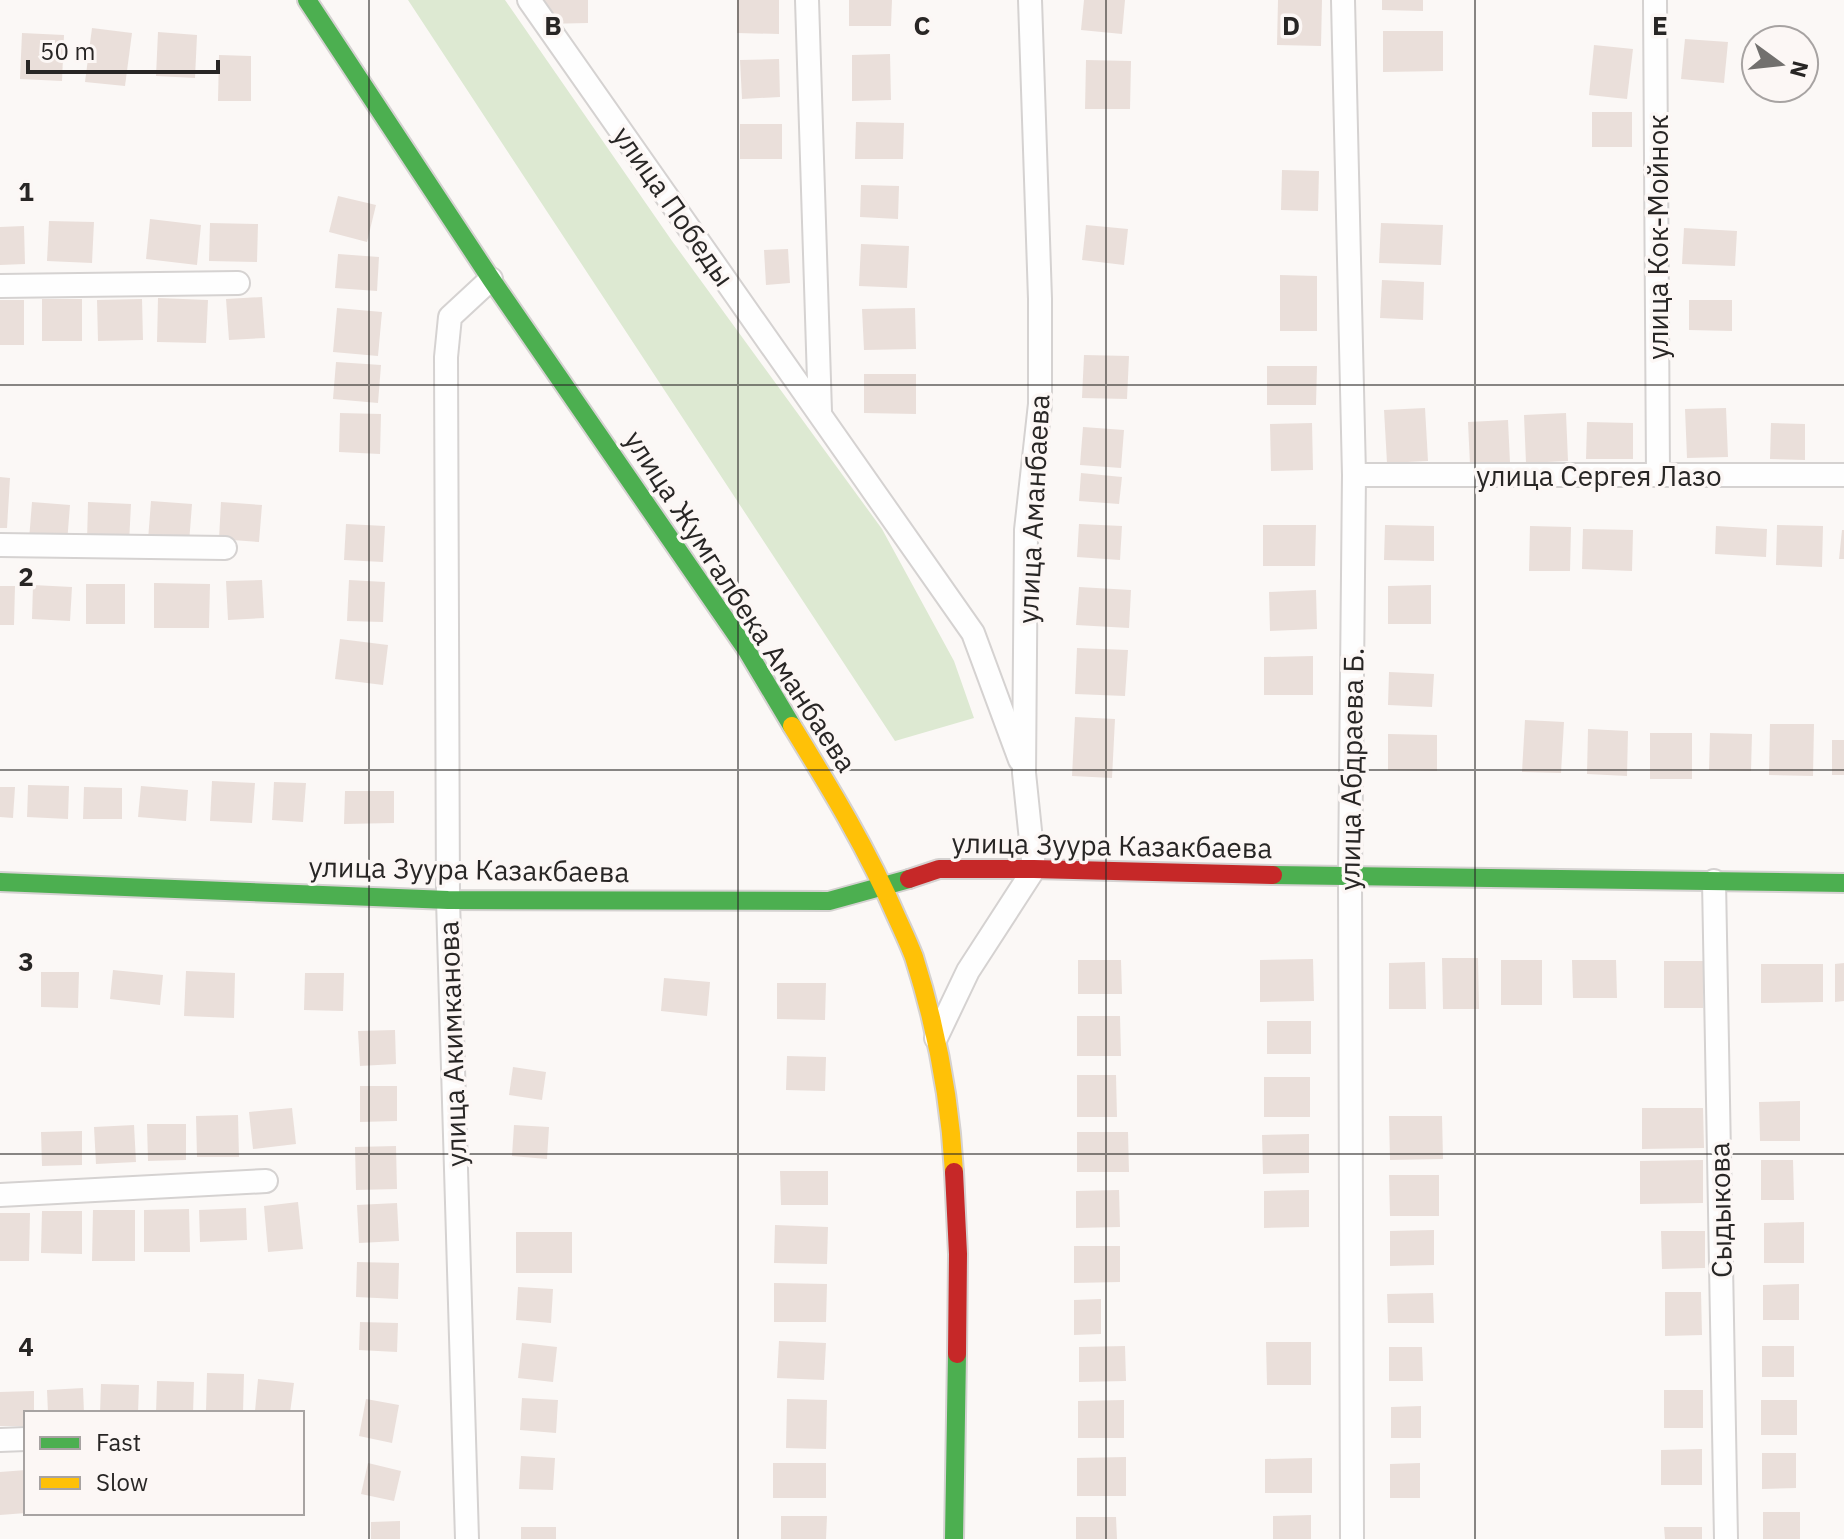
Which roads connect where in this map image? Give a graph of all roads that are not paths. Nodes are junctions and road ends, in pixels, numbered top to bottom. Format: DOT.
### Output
graph roads {
  1 [pos="307,0"];
  2 [pos="529,0"];
  3 [pos="807,0"];
  4 [pos="1030,0"];
  5 [pos="1343,0"];
  6 [pos="1655,0"];
  7 [pos="491,279"];
  8 [pos="238,283"];
  9 [pos="0,286"];
  10 [pos="820,412"];
  11 [pos="1658,474"];
  12 [pos="1354,475"];
  13 [pos="1844,475"];
  14 [pos="0,545"];
  15 [pos="225,548"];
  16 [pos="1024,773"];
  17 [pos="1034,869"];
  18 [pos="1350,877"];
  19 [pos="1714,881"];
  20 [pos="0,882"];
  21 [pos="1844,883"];
  22 [pos="884,887"];
  23 [pos="448,900"];
  24 [pos="936,1038"];
  25 [pos="266,1181"];
  26 [pos="0,1195"];
  27 [pos="24,1439"];
  28 [pos="0,1440"];
  29 [pos="467,1539"];
  30 [pos="954,1539"];
  31 [pos="1352,1539"];
  32 [pos="1726,1539"];
  1 -- 7 [label="street, улица Жумгалбека Аманбаева"];
  2 -- 10 [label="street, улица Победы"];
  3 -- 10 [label="street"];
  4 -- 16 [label="street, улица Аманбаева"];
  5 -- 12 [label="street, улица Абдраева Б."];
  6 -- 11 [label="street, улица Кок-Мойнок"];
  7 -- 22 [label="street, улица Жумгалбека Аманбаева"];
  7 -- 23 [label="street, улица Акимканова"];
  8 -- 9 [label="street"];
  10 -- 16 [label="street, улица Победы"];
  11 -- 12 [label="street, улица Сергея Лазо"];
  11 -- 13 [label="street, улица Сергея Лазо"];
  12 -- 18 [label="street, улица Абдраева Б."];
  14 -- 15 [label="street"];
  16 -- 17 [label="street, улица Аманбаева"];
  17 -- 18 [label="street, улица Зуура Казакбаева"];
  17 -- 22 [label="street, улица Зуура Казакбаева"];
  17 -- 24 [label="street"];
  18 -- 19 [label="street, улица Зуура Казакбаева"];
  18 -- 31 [label="street, улица Абдраева Б."];
  19 -- 21 [label="street, улица Зуура Казакбаева"];
  19 -- 32 [label="street, Сыдыкова"];
  20 -- 23 [label="street, улица Зуура Казакбаева"];
  22 -- 23 [label="street, улица Зуура Казакбаева"];
  22 -- 24 [label="street, улица Жумгалбека Аманбаева"];
  23 -- 29 [label="street, улица Акимканова"];
  24 -- 30 [label="street, улица Жумгалбека Аманбаева"];
  25 -- 26 [label="street"];
  27 -- 28 [label="street"];
}
